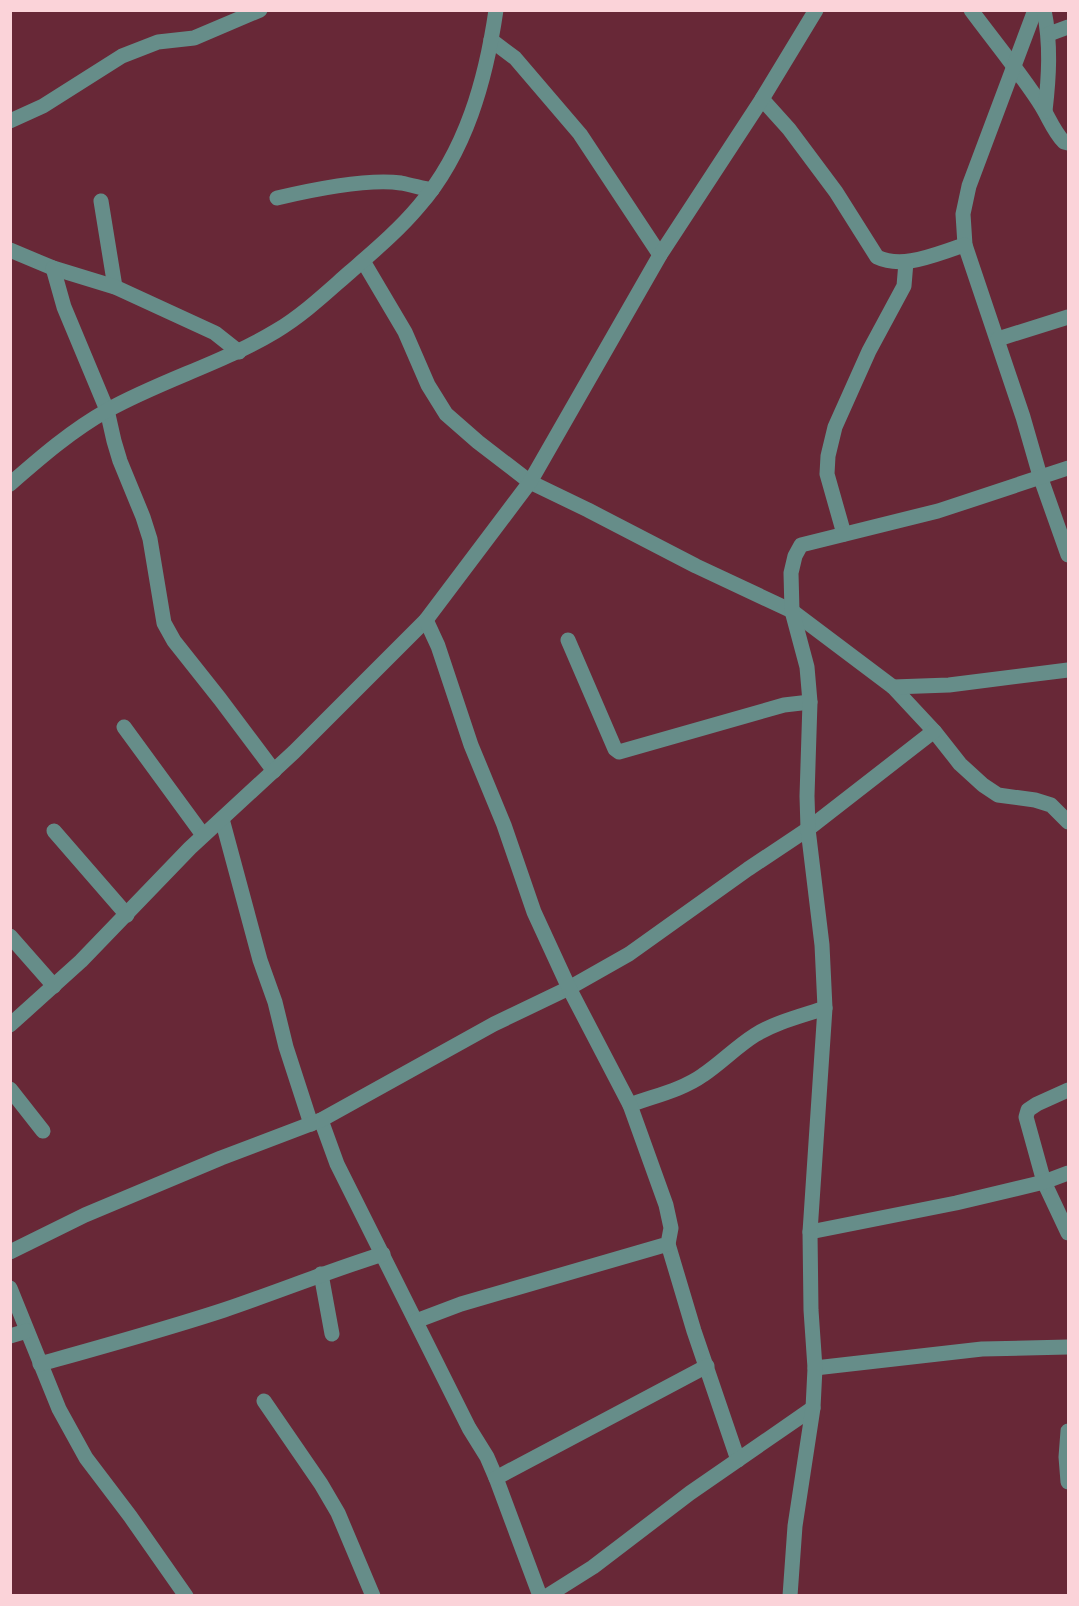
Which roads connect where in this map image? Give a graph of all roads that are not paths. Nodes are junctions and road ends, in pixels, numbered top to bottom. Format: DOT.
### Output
graph roads {
  1 [pos="260,10"];
  2 [pos="496,10"];
  3 [pos="816,10"];
  4 [pos="971,10"];
  5 [pos="1035,10"];
  6 [pos="1044,10"];
  7 [pos="1068,27"];
  8 [pos="1049,34"];
  9 [pos="491,40"];
  10 [pos="1015,67"];
  11 [pos="762,99"];
  12 [pos="1045,111"];
  13 [pos="10,121"];
  14 [pos="1068,142"];
  15 [pos="432,190"];
  16 [pos="277,198"];
  17 [pos="100,201"];
  18 [pos="965,245"];
  19 [pos="10,250"];
  20 [pos="660,255"];
  21 [pos="363,261"];
  22 [pos="906,262"];
  23 [pos="53,268"];
  24 [pos="115,287"];
  25 [pos="1068,316"];
  26 [pos="998,339"];
  27 [pos="239,352"];
  28 [pos="107,410"];
  29 [pos="1068,468"];
  30 [pos="1040,476"];
  31 [pos="530,482"];
  32 [pos="10,484"];
  33 [pos="844,534"];
  34 [pos="1068,555"];
  35 [pos="792,611"];
  36 [pos="426,620"];
  37 [pos="568,640"];
  38 [pos="1068,670"];
  39 [pos="893,687"];
  40 [pos="810,702"];
  41 [pos="124,727"];
  42 [pos="934,731"];
  43 [pos="274,771"];
  44 [pos="222,819"];
  45 [pos="1068,822"];
  46 [pos="808,829"];
  47 [pos="54,831"];
  48 [pos="203,835"];
  49 [pos="127,915"];
  50 [pos="10,936"];
  51 [pos="54,986"];
  52 [pos="569,988"];
  53 [pos="825,1008"];
  54 [pos="10,1025"];
  55 [pos="10,1089"];
  56 [pos="1068,1090"];
  57 [pos="630,1105"];
  58 [pos="316,1122"];
  59 [pos="43,1131"];
  60 [pos="1068,1173"];
  61 [pos="1044,1182"];
  62 [pos="810,1232"];
  63 [pos="1068,1233"];
  64 [pos="668,1244"];
  65 [pos="10,1252"];
  66 [pos="383,1254"];
  67 [pos="321,1274"];
  68 [pos="10,1288"];
  69 [pos="416,1321"];
  70 [pos="27,1331"];
  71 [pos="332,1334"];
  72 [pos="10,1336"];
  73 [pos="1068,1347"];
  74 [pos="40,1364"];
  75 [pos="707,1366"];
  76 [pos="815,1368"];
  77 [pos="264,1401"];
  78 [pos="813,1408"];
  79 [pos="1068,1431"];
  80 [pos="738,1460"];
  81 [pos="496,1478"];
  82 [pos="1068,1482"];
  83 [pos="186,1596"];
  84 [pos="373,1596"];
  85 [pos="540,1596"];
  86 [pos="547,1596"];
  87 [pos="790,1596"];
  1 -- 13 [label="street"];
  2 -- 9 [label="street"];
  3 -- 11 [label="street"];
  4 -- 10 [label="street"];
  5 -- 10 [label="street"];
  6 -- 8 [label="street"];
  7 -- 8 [label="street"];
  8 -- 12 [label="street"];
  9 -- 15 [label="street"];
  9 -- 20 [label="street"];
  10 -- 12 [label="street"];
  10 -- 18 [label="street"];
  11 -- 20 [label="street"];
  11 -- 22 [label="street"];
  12 -- 14 [label="street"];
  15 -- 16 [label="street"];
  15 -- 21 [label="street"];
  17 -- 24 [label="street"];
  18 -- 22 [label="street"];
  18 -- 26 [label="street"];
  19 -- 23 [label="street"];
  20 -- 31 [label="street"];
  21 -- 27 [label="street"];
  21 -- 31 [label="street"];
  22 -- 33 [label="street"];
  23 -- 24 [label="street"];
  23 -- 28 [label="street"];
  24 -- 27 [label="street"];
  25 -- 26 [label="street"];
  26 -- 30 [label="street"];
  27 -- 28 [label="street"];
  28 -- 32 [label="street"];
  28 -- 43 [label="street"];
  29 -- 30 [label="street"];
  30 -- 33 [label="street"];
  30 -- 34 [label="street"];
  31 -- 35 [label="street"];
  31 -- 36 [label="street"];
  33 -- 35 [label="street"];
  35 -- 39 [label="street"];
  35 -- 40 [label="street"];
  36 -- 43 [label="street"];
  36 -- 52 [label="street"];
  37 -- 40 [label="street"];
  38 -- 39 [label="street"];
  39 -- 42 [label="street"];
  40 -- 46 [label="street"];
  41 -- 48 [label="street"];
  42 -- 45 [label="street"];
  42 -- 46 [label="street"];
  43 -- 44 [label="street"];
  44 -- 48 [label="street"];
  44 -- 58 [label="street"];
  46 -- 52 [label="street"];
  46 -- 53 [label="street"];
  47 -- 49 [label="street"];
  48 -- 49 [label="street"];
  49 -- 51 [label="street"];
  50 -- 51 [label="street"];
  51 -- 54 [label="street"];
  52 -- 57 [label="street"];
  52 -- 58 [label="street"];
  53 -- 57 [label="street"];
  53 -- 62 [label="street"];
  55 -- 59 [label="street"];
  56 -- 61 [label="street"];
  57 -- 64 [label="street"];
  58 -- 65 [label="street"];
  58 -- 66 [label="street"];
  60 -- 61 [label="street"];
  61 -- 62 [label="street"];
  61 -- 63 [label="street"];
  62 -- 76 [label="street"];
  64 -- 69 [label="street"];
  64 -- 75 [label="street"];
  66 -- 67 [label="street"];
  66 -- 69 [label="street"];
  67 -- 71 [label="street"];
  67 -- 74 [label="street"];
  68 -- 70 [label="street"];
  69 -- 81 [label="street"];
  70 -- 72 [label="street"];
  70 -- 74 [label="street"];
  73 -- 76 [label="street"];
  74 -- 83 [label="street"];
  75 -- 80 [label="street"];
  75 -- 81 [label="street"];
  76 -- 78 [label="street"];
  77 -- 84 [label="street"];
  78 -- 80 [label="street"];
  78 -- 87 [label="street"];
  79 -- 82 [label="street"];
  80 -- 86 [label="street"];
  81 -- 85 [label="street"];
}
